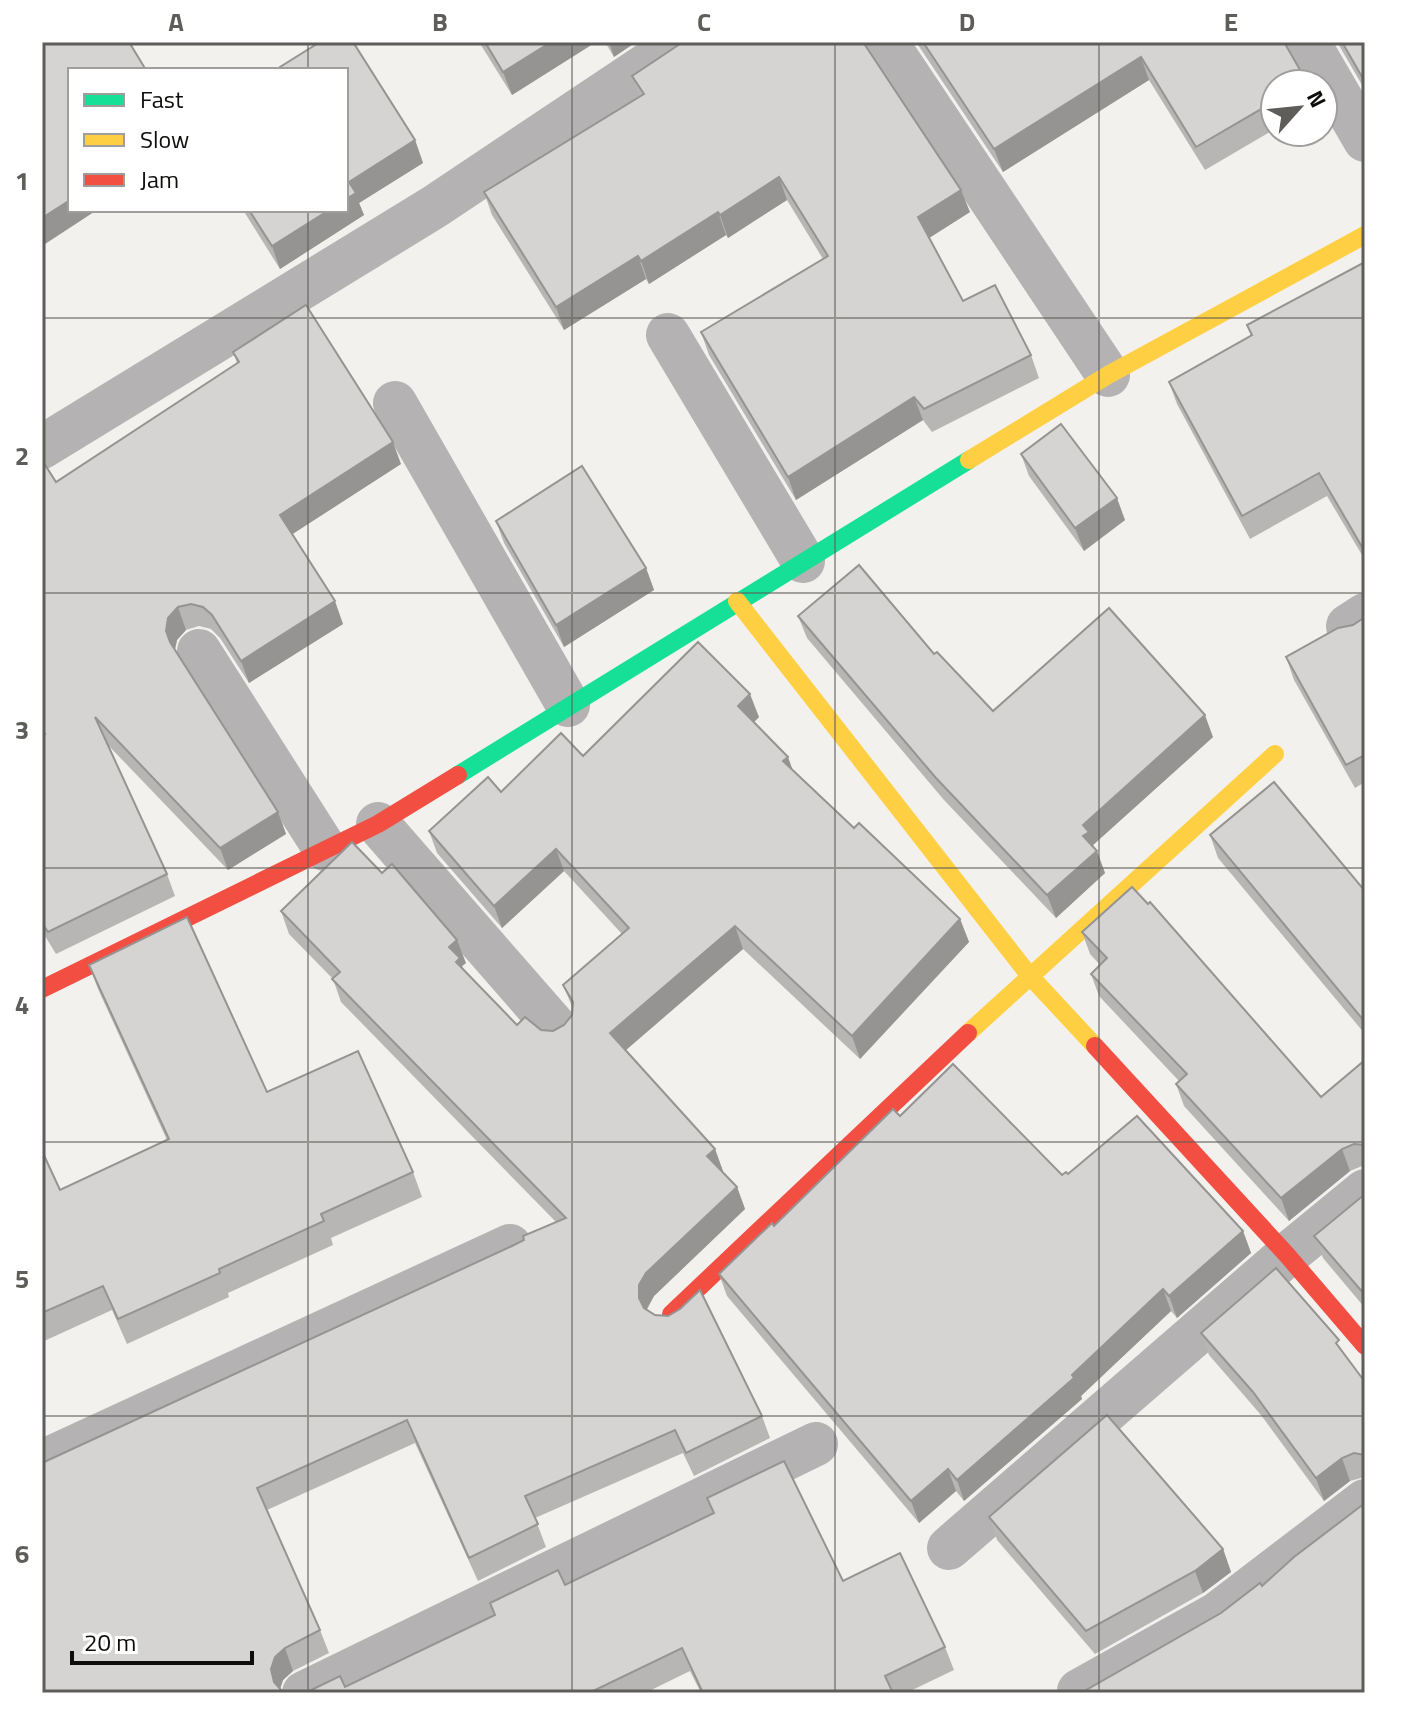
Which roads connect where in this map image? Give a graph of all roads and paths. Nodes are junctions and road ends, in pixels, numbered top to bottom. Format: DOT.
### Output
graph roads {
  1 [pos="681,42"];
  2 [pos="886,42"];
  3 [pos="1308,42"];
  4 [pos="1365,140"];
  5 [pos="1365,235"];
  6 [pos="668,335"];
  7 [pos="1108,375"];
  8 [pos="395,403"];
  9 [pos="42,447"];
  10 [pos="803,561"];
  11 [pos="737,601"];
  12 [pos="199,651"];
  13 [pos="568,705"];
  14 [pos="1275,754"];
  15 [pos="378,824"];
  16 [pos="325,849"];
  17 [pos="1029,975"];
  18 [pos="42,989"];
  19 [pos="557,1029"];
  20 [pos="1365,1191"];
  21 [pos="510,1246"];
  22 [pos="1287,1255"];
  23 [pos="671,1314"];
  24 [pos="1365,1346"];
  25 [pos="816,1444"];
  26 [pos="42,1462"];
  27 [pos="1365,1501"];
  28 [pos="949,1548"];
  29 [pos="1078,1692"];
  30 [pos="304,1693"];
  1 -- 9 [label="street"];
  2 -- 7 [label="street"];
  3 -- 4 [label="street"];
  5 -- 7 [label="street"];
  6 -- 10 [label="street"];
  7 -- 10 [label="street"];
  8 -- 13 [label="street"];
  10 -- 11 [label="street"];
  11 -- 13 [label="street"];
  11 -- 17 [label="street"];
  12 -- 16 [label="street"];
  13 -- 15 [label="street"];
  14 -- 17 [label="street"];
  15 -- 16 [label="street"];
  15 -- 19 [label="street"];
  16 -- 18 [label="street"];
  17 -- 22 [label="street"];
  17 -- 23 [label="street"];
  20 -- 22 [label="street"];
  21 -- 26 [label="street"];
  22 -- 24 [label="street"];
  22 -- 28 [label="street"];
  25 -- 30 [label="street"];
  27 -- 29 [label="street"];
}
